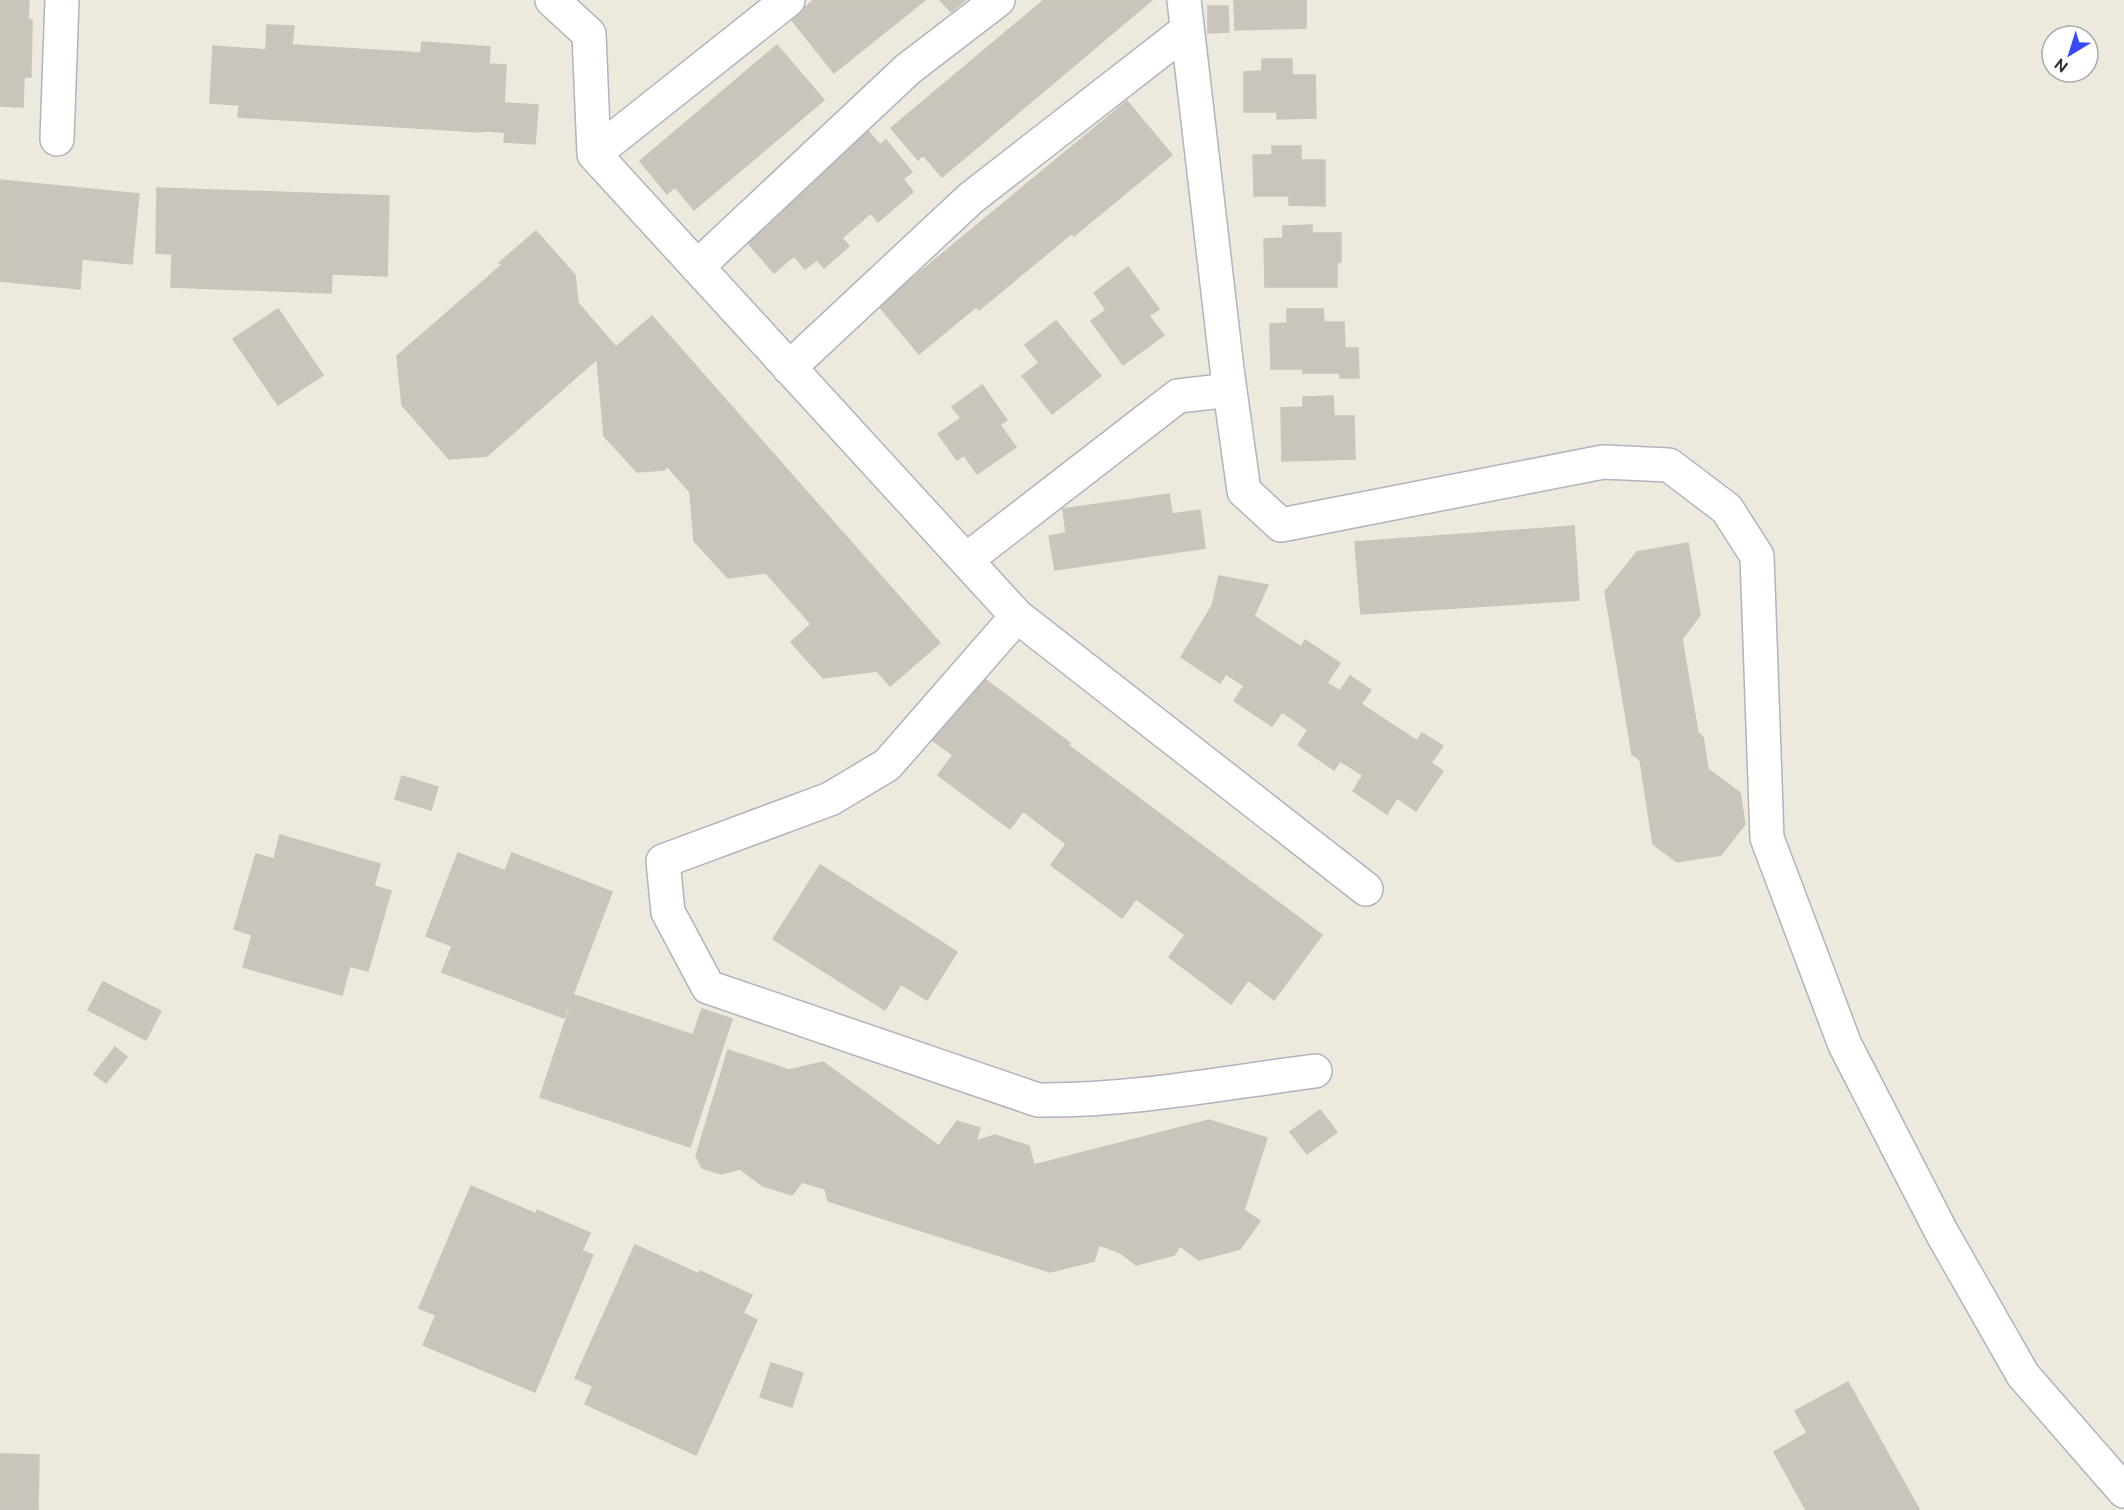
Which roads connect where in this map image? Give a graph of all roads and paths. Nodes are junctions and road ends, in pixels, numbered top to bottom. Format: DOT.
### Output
graph roads {
  1 [pos="62,0"];
  2 [pos="552,0"];
  3 [pos="788,0"];
  4 [pos="998,0"];
  5 [pos="1186,15"];
  6 [pos="57,140"];
  7 [pos="594,154"];
  8 [pos="697,267"];
  9 [pos="789,368"];
  10 [pos="1230,390"];
  11 [pos="966,560"];
  12 [pos="1017,616"];
  13 [pos="1366,889"];
  14 [pos="1314,1071"];
  15 [pos="2124,1491"];
  1 -- 6 [label="street"];
  2 -- 7 [label="street"];
  3 -- 7 [label="street"];
  4 -- 8 [label="street"];
  5 -- 9 [label="street"];
  5 -- 10 [label="street"];
  7 -- 8 [label="street"];
  8 -- 9 [label="street"];
  9 -- 11 [label="street"];
  10 -- 11 [label="street"];
  10 -- 15 [label="street"];
  11 -- 12 [label="street"];
  12 -- 13 [label="street"];
  12 -- 14 [label="street"];
}
